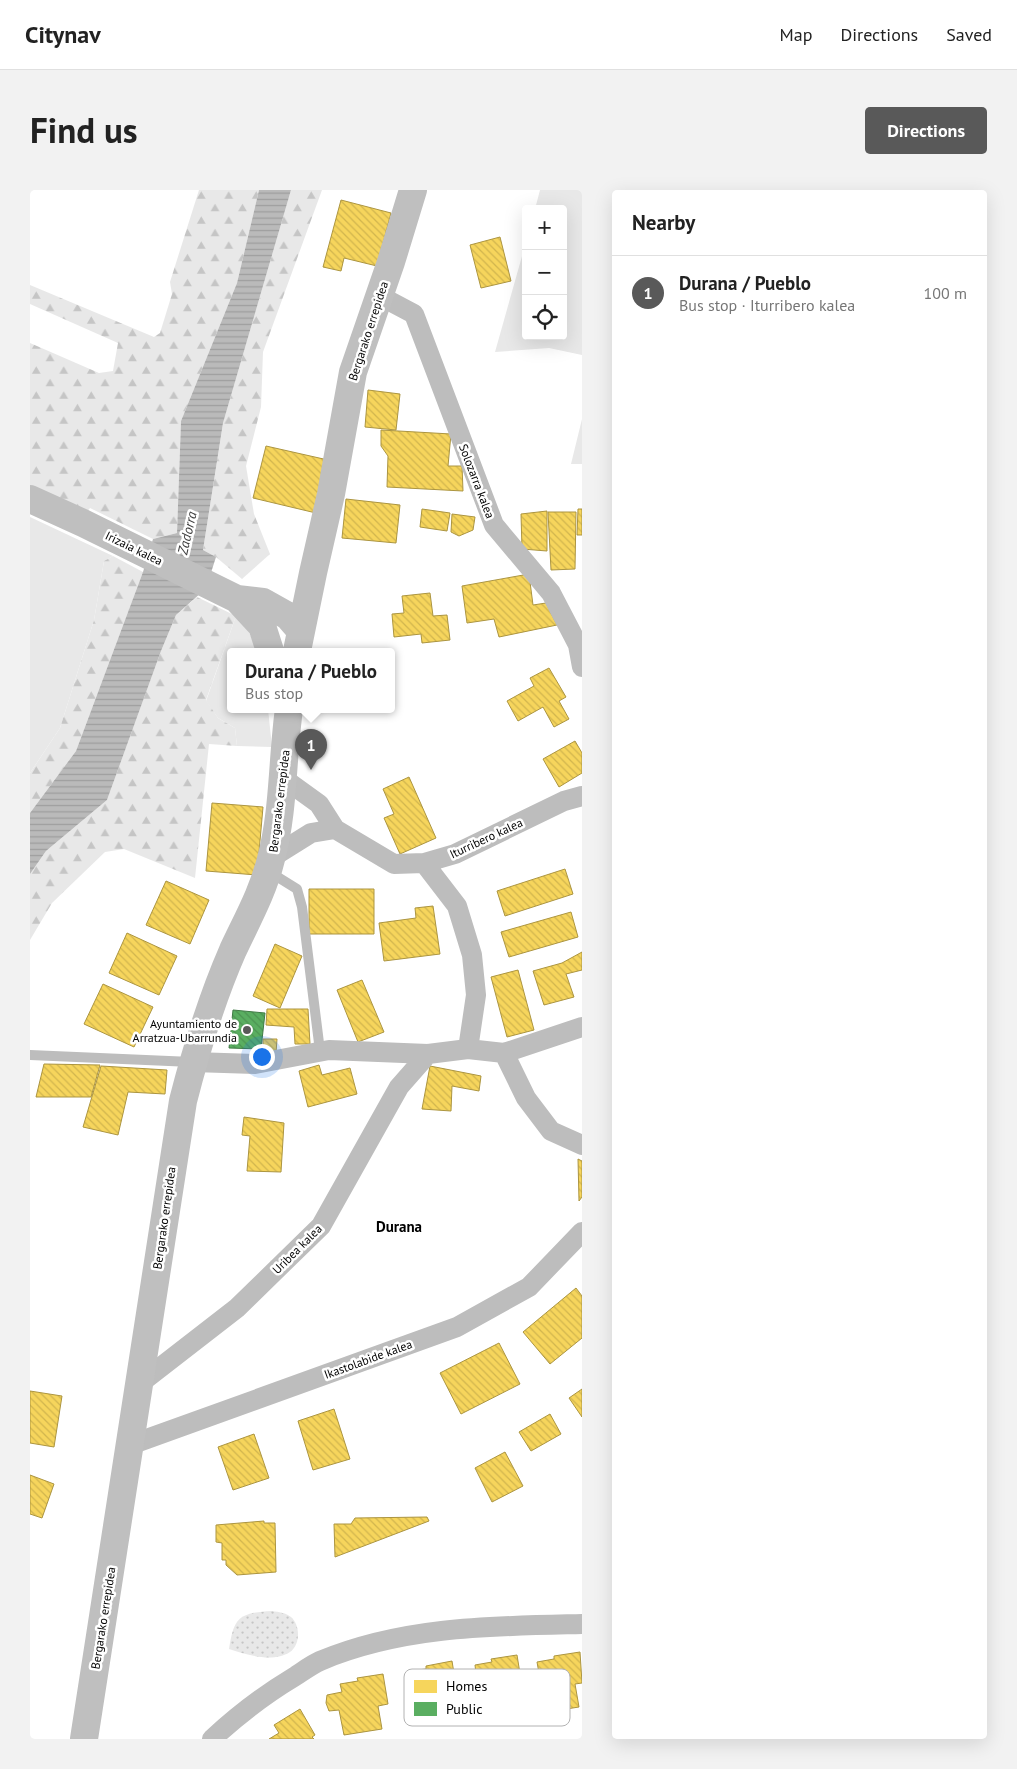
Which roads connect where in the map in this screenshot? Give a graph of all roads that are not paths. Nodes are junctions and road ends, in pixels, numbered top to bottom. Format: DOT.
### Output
graph roads {
  1 [pos="412,190"];
  2 [pos="380,296"];
  3 [pos="30,499"];
  4 [pos="313,573"];
  5 [pos="268,616"];
  6 [pos="299,641"];
  7 [pos="270,648"];
  8 [pos="582,667"];
  9 [pos="288,713"];
  10 [pos="283,778"];
  11 [pos="582,796"];
  12 [pos="335,829"];
  13 [pos="424,863"];
  14 [pos="269,864"];
  15 [pos="582,1027"];
  16 [pos="468,1049"];
  17 [pos="320,1052"];
  18 [pos="504,1053"];
  19 [pos="428,1054"];
  20 [pos="30,1055"];
  21 [pos="193,1062"];
  22 [pos="582,1145"];
  23 [pos="579,1242"];
  24 [pos="140,1384"];
  25 [pos="130,1445"];
  26 [pos="582,1624"];
  27 [pos="84,1739"];
  28 [pos="212,1739"];
  1 -- 2 [label="street, Bergarako errepidea"];
  2 -- 4 [label="street, Bergarako errepidea"];
  2 -- 8 [label="street, Solozarra kalea"];
  3 -- 5 [label="street, Irizaia kalea"];
  4 -- 5 [label="street"];
  4 -- 6 [label="street, Bergarako errepidea"];
  5 -- 6 [label="street, Irizaia kalea"];
  5 -- 7 [label="street"];
  9 -- 10 [label="street, Bergarako errepidea"];
  10 -- 12 [label="street, Iturribero kalea"];
  10 -- 14 [label="street, Bergarako errepidea"];
  11 -- 13 [label="street, Iturribero kalea"];
  12 -- 13 [label="street, Iturribero kalea"];
  12 -- 14 [label="street"];
  13 -- 16 [label="street"];
  14 -- 17 [label="lane"];
  14 -- 21 [label="street, Bergarako errepidea"];
  15 -- 18 [label="street"];
  16 -- 18 [label="street"];
  16 -- 19 [label="street"];
  17 -- 19 [label="street"];
  17 -- 21 [label="street"];
  18 -- 22 [label="street"];
  19 -- 24 [label="street, Uribea kalea"];
  20 -- 21 [label="lane"];
  21 -- 24 [label="street, Bergarako errepidea"];
  23 -- 25 [label="street, Ikastolabide kalea"];
  24 -- 25 [label="street, Bergarako errepidea"];
  25 -- 27 [label="street, Bergarako errepidea"];
  26 -- 28 [label="street"];
}
